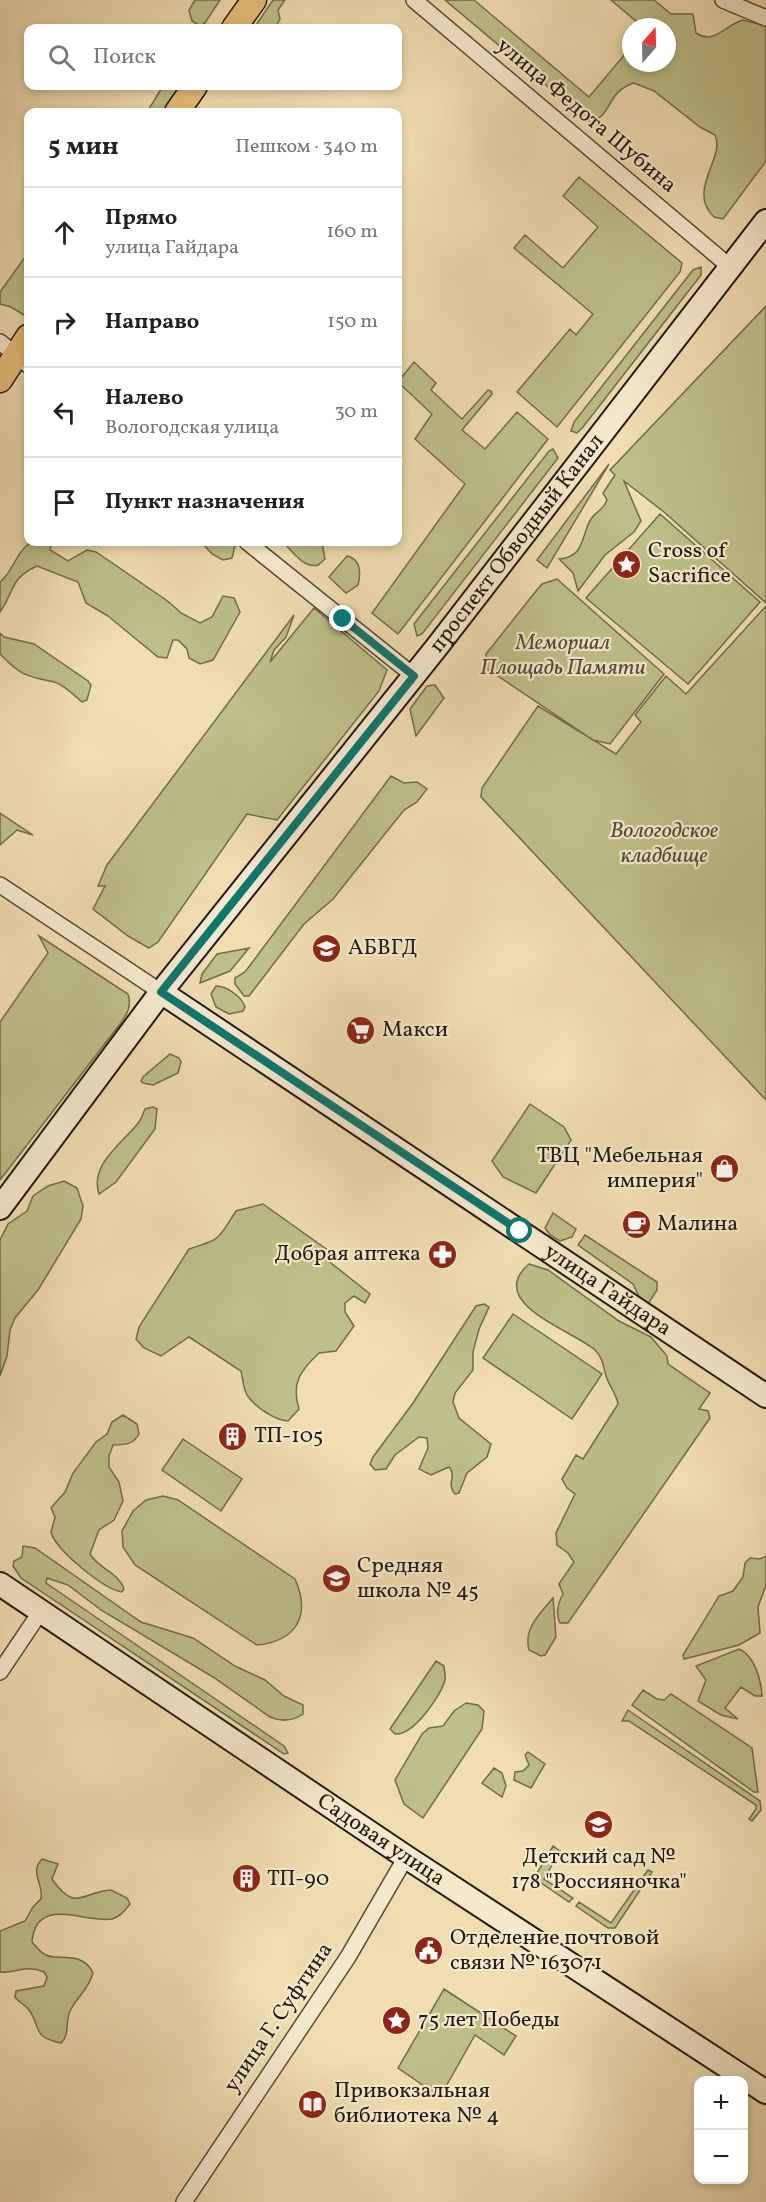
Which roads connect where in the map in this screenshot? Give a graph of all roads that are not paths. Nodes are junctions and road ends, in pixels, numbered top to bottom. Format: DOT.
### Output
graph roads {
  1 [pos="254,0"];
  2 [pos="414,0"];
  3 [pos="723,0"];
  4 [pos="766,18"];
  5 [pos="237,24"];
  6 [pos="192,90"];
  7 [pos="180,108"];
  8 [pos="766,221"];
  9 [pos="729,266"];
  10 [pos="18,350"];
  11 [pos="0,380"];
  12 [pos="252,546"];
  13 [pos="414,676"];
  14 [pos="0,885"];
  15 [pos="161,992"];
  16 [pos="0,1208"];
  17 [pos="766,1396"];
  18 [pos="0,1584"];
  19 [pos="40,1611"];
  20 [pos="0,1672"];
  21 [pos="406,1857"];
  22 [pos="766,2092"];
  23 [pos="184,2202"];
  1 -- 5 [label="main road"];
  2 -- 9 [label="street, улица Федота Шубина"];
  3 -- 4 [label="street"];
  6 -- 7 [label="main road"];
  8 -- 9 [label="street, проспект Обводный Канал"];
  9 -- 13 [label="street, проспект Обводный Канал"];
  10 -- 11 [label="main road"];
  12 -- 13 [label="street"];
  13 -- 15 [label="street, проспект Обводный Канал"];
  14 -- 15 [label="street, улица Гайдара"];
  15 -- 16 [label="street, проспект Обводный Канал"];
  15 -- 17 [label="street, улица Гайдара"];
  18 -- 19 [label="street, Садовая улица"];
  19 -- 20 [label="street"];
  19 -- 21 [label="street, Садовая улица"];
  21 -- 22 [label="street, Садовая улица"];
  21 -- 23 [label="street, улица Г. Суфтина"];
}
